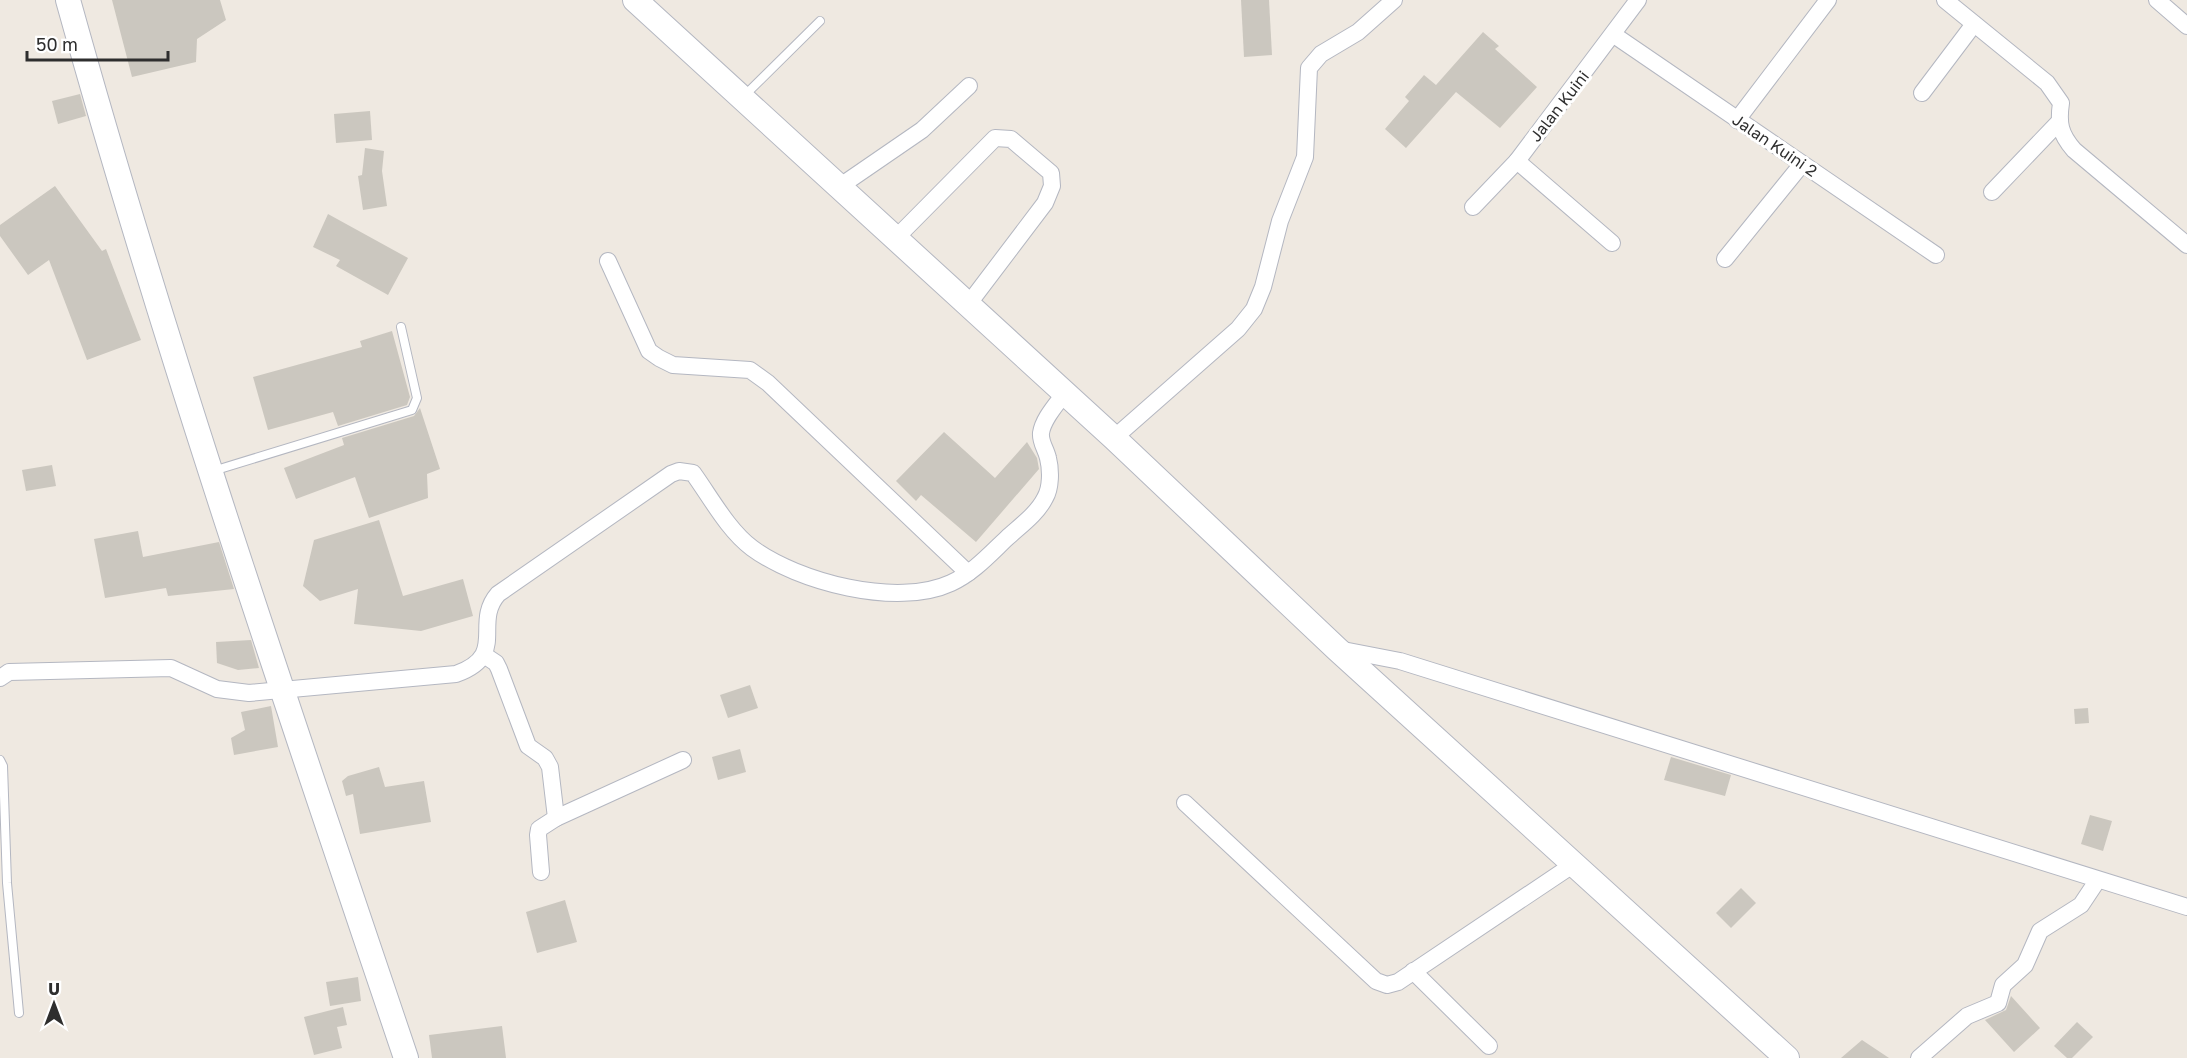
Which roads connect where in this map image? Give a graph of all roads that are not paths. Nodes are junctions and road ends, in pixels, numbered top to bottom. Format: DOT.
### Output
graph roads {
  1 [pos="68,0"];
  2 [pos="635,0"];
  3 [pos="1394,0"];
  4 [pos="1638,0"];
  5 [pos="1828,0"];
  6 [pos="1945,0"];
  7 [pos="2157,0"];
  8 [pos="820,21"];
  9 [pos="1974,24"];
  10 [pos="2187,26"];
  11 [pos="1614,35"];
  12 [pos="969,86"];
  13 [pos="1922,93"];
  14 [pos="742,98"];
  15 [pos="1737,120"];
  16 [pos="2058,123"];
  17 [pos="1517,160"];
  18 [pos="1802,164"];
  19 [pos="839,187"];
  20 [pos="1992,192"];
  21 [pos="1473,207"];
  22 [pos="896,238"];
  23 [pos="1612,243"];
  24 [pos="2187,245"];
  25 [pos="1936,255"];
  26 [pos="1725,259"];
  27 [pos="608,261"];
  28 [pos="967,306"];
  29 [pos="401,327"];
  30 [pos="1064,394"];
  31 [pos="1114,438"];
  32 [pos="212,471"];
  33 [pos="968,573"];
  34 [pos="1337,649"];
  35 [pos="484,655"];
  36 [pos="0,678"];
  37 [pos="282,689"];
  38 [pos="683,759"];
  39 [pos="0,760"];
  40 [pos="1185,803"];
  41 [pos="556,818"];
  42 [pos="1574,864"];
  43 [pos="541,872"];
  44 [pos="2097,881"];
  45 [pos="2187,907"];
  46 [pos="1413,971"];
  47 [pos="19,1013"];
  48 [pos="1489,1046"];
  49 [pos="406,1058"];
  50 [pos="1786,1058"];
  51 [pos="1918,1058"];
  1 -- 32 [label="street"];
  2 -- 14 [label="street"];
  3 -- 31 [label="street"];
  4 -- 11 [label="street, Jalan Kuini"];
  5 -- 15 [label="street"];
  6 -- 9 [label="street"];
  7 -- 10 [label="street"];
  8 -- 14 [label="lane"];
  9 -- 13 [label="street"];
  9 -- 16 [label="street"];
  11 -- 15 [label="street, Jalan Kuini 2"];
  11 -- 17 [label="street, Jalan Kuini"];
  12 -- 19 [label="street"];
  14 -- 19 [label="street"];
  15 -- 18 [label="street, Jalan Kuini 2"];
  16 -- 20 [label="street"];
  16 -- 24 [label="street"];
  17 -- 21 [label="street, Jalan Kuini"];
  17 -- 23 [label="street"];
  18 -- 25 [label="street, Jalan Kuini 2"];
  18 -- 26 [label="street"];
  19 -- 22 [label="street"];
  22 -- 28 [label="street"];
  22 -- 28 [label="street"];
  27 -- 33 [label="street"];
  28 -- 30 [label="street"];
  29 -- 32 [label="lane"];
  30 -- 31 [label="street"];
  30 -- 33 [label="street"];
  31 -- 34 [label="street"];
  32 -- 37 [label="street"];
  33 -- 35 [label="street"];
  34 -- 42 [label="street"];
  34 -- 44 [label="street"];
  35 -- 37 [label="street"];
  35 -- 41 [label="street"];
  36 -- 37 [label="street"];
  37 -- 49 [label="street"];
  38 -- 41 [label="street"];
  39 -- 47 [label="lane"];
  40 -- 46 [label="street"];
  41 -- 43 [label="street"];
  42 -- 46 [label="street"];
  42 -- 50 [label="street"];
  44 -- 45 [label="street"];
  44 -- 51 [label="street"];
  46 -- 48 [label="street"];
}
